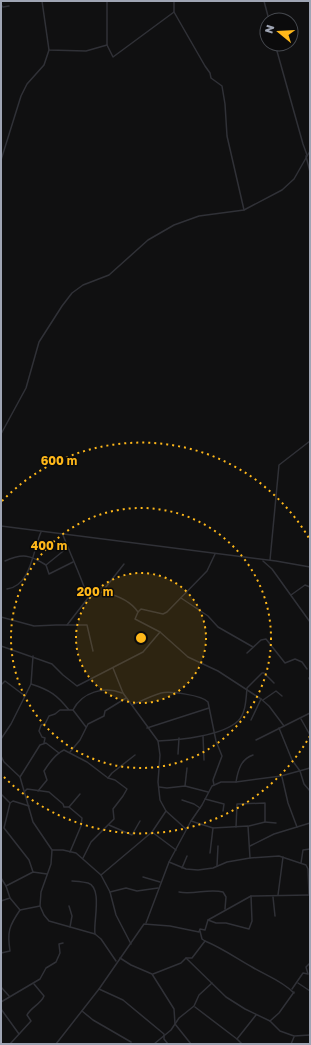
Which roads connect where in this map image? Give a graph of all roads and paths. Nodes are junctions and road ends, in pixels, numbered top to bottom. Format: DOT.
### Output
graph roads {
  1 [pos="42,1"];
  2 [pos="106,1"];
  3 [pos="162,1"];
  4 [pos="169,1"];
  5 [pos="174,1"];
  6 [pos="264,1"];
  7 [pos="1,5"];
  8 [pos="9,6"];
  9 [pos="174,12"];
  10 [pos="267,12"];
  11 [pos="107,46"];
  12 [pos="49,50"];
  13 [pos="277,52"];
  14 [pos="310,151"];
  15 [pos="307,156"];
  16 [pos="1,160"];
  17 [pos="310,172"];
  18 [pos="244,210"];
  19 [pos="1,434"];
  20 [pos="310,441"];
  21 [pos="1,526"];
  22 [pos="41,532"];
  23 [pos="62,535"];
  24 [pos="69,549"];
  25 [pos="215,554"];
  26 [pos="32,556"];
  27 [pos="262,560"];
  28 [pos="270,560"];
  29 [pos="5,561"];
  30 [pos="73,562"];
  31 [pos="124,564"];
  32 [pos="46,565"];
  33 [pos="310,567"];
  34 [pos="310,587"];
  35 [pos="7,589"];
  36 [pos="102,592"];
  37 [pos="291,595"];
  38 [pos="88,598"];
  39 [pos="181,598"];
  40 [pos="138,612"];
  41 [pos="1,616"];
  42 [pos="310,622"];
  43 [pos="67,625"];
  44 [pos="160,632"];
  45 [pos="1,646"];
  46 [pos="253,646"];
  47 [pos="94,651"];
  48 [pos="247,653"];
  49 [pos="33,656"];
  50 [pos="113,668"];
  51 [pos="307,669"];
  52 [pos="309,678"];
  53 [pos="310,681"];
  54 [pos="274,683"];
  55 [pos="31,684"];
  56 [pos="1,685"];
  57 [pos="247,688"];
  58 [pos="123,693"];
  59 [pos="25,696"];
  60 [pos="282,696"];
  61 [pos="126,698"];
  62 [pos="262,699"];
  63 [pos="131,705"];
  64 [pos="209,708"];
  65 [pos="69,710"];
  66 [pos="73,710"];
  67 [pos="310,713"];
  68 [pos="301,719"];
  69 [pos="251,720"];
  70 [pos="284,726"];
  71 [pos="86,727"];
  72 [pos="147,728"];
  73 [pos="279,728"];
  74 [pos="214,732"];
  75 [pos="310,735"];
  76 [pos="203,736"];
  77 [pos="179,738"];
  78 [pos="1,739"];
  79 [pos="256,740"];
  80 [pos="158,741"];
  81 [pos="44,743"];
  82 [pos="70,752"];
  83 [pos="58,753"];
  84 [pos="178,754"];
  85 [pos="135,755"];
  86 [pos="253,755"];
  87 [pos="1,756"];
  88 [pos="204,760"];
  89 [pos="187,768"];
  90 [pos="310,768"];
  91 [pos="300,771"];
  92 [pos="281,776"];
  93 [pos="20,777"];
  94 [pos="108,778"];
  95 [pos="236,782"];
  96 [pos="214,785"];
  97 [pos="184,786"];
  98 [pos="159,787"];
  99 [pos="25,791"];
  100 [pos="38,791"];
  101 [pos="310,791"];
  102 [pos="208,792"];
  103 [pos="1,794"];
  104 [pos="80,794"];
  105 [pos="205,799"];
  106 [pos="182,800"];
  107 [pos="10,803"];
  108 [pos="29,806"];
  109 [pos="69,807"];
  110 [pos="200,808"];
  111 [pos="166,811"];
  112 [pos="223,811"];
  113 [pos="191,820"];
  114 [pos="140,821"];
  115 [pos="265,822"];
  116 [pos="276,823"];
  117 [pos="310,823"];
  118 [pos="109,825"];
  119 [pos="248,826"];
  120 [pos="236,827"];
  121 [pos="298,827"];
  122 [pos="213,828"];
  123 [pos="186,829"];
  124 [pos="152,832"];
  125 [pos="218,846"];
  126 [pos="250,846"];
  127 [pos="310,849"];
  128 [pos="52,850"];
  129 [pos="176,850"];
  130 [pos="70,852"];
  131 [pos="210,853"];
  132 [pos="187,856"];
  133 [pos="283,857"];
  134 [pos="83,858"];
  135 [pos="250,858"];
  136 [pos="169,862"];
  137 [pos="301,863"];
  138 [pos="217,866"];
  139 [pos="182,868"];
  140 [pos="33,872"];
  141 [pos="47,874"];
  142 [pos="101,874"];
  143 [pos="143,877"];
  144 [pos="1,878"];
  145 [pos="72,881"];
  146 [pos="160,882"];
  147 [pos="6,886"];
  148 [pos="158,888"];
  149 [pos="110,892"];
  150 [pos="179,892"];
  151 [pos="309,894"];
  152 [pos="278,895"];
  153 [pos="251,896"];
  154 [pos="273,896"];
  155 [pos="10,898"];
  156 [pos="1,901"];
  157 [pos="40,906"];
  158 [pos="69,906"];
  159 [pos="20,910"];
  160 [pos="225,910"];
  161 [pos="275,916"];
  162 [pos="208,920"];
  163 [pos="148,923"];
  164 [pos="70,927"];
  165 [pos="200,929"];
  166 [pos="95,934"];
  167 [pos="63,942"];
  168 [pos="205,942"];
  169 [pos="131,944"];
  170 [pos="1,953"];
  171 [pos="120,958"];
  172 [pos="186,958"];
  173 [pos="116,962"];
  174 [pos="310,963"];
  175 [pos="152,974"];
  176 [pos="212,983"];
  177 [pos="298,983"];
  178 [pos="33,984"];
  179 [pos="1,987"];
  180 [pos="99,989"];
  181 [pos="310,991"];
  182 [pos="294,993"];
  183 [pos="9,996"];
  184 [pos="1,1002"];
  185 [pos="194,1006"];
  186 [pos="1,1009"];
  187 [pos="82,1010"];
  188 [pos="256,1014"];
  189 [pos="270,1021"];
  190 [pos="175,1024"];
  191 [pos="19,1034"];
  192 [pos="164,1034"];
  193 [pos="310,1035"];
  194 [pos="294,1036"];
  195 [pos="237,1039"];
  196 [pos="131,1042"];
  197 [pos="10,1044"];
  198 [pos="57,1044"];
  199 [pos="154,1044"];
  200 [pos="168,1044"];
  201 [pos="191,1044"];
  202 [pos="242,1044"];
  203 [pos="291,1044"];
  1 -- 12 [label="street"];
  2 -- 11 [label="street"];
  3 -- 4 [label="street"];
  5 -- 9 [label="street"];
  6 -- 10 [label="street"];
  7 -- 8 [label="street"];
  9 -- 11 [label="street"];
  9 -- 18 [label="street"];
  11 -- 12 [label="street"];
  12 -- 16 [label="street"];
  13 -- 15 [label="street"];
  14 -- 15 [label="street"];
  15 -- 17 [label="street"];
  15 -- 18 [label="street"];
  18 -- 19 [label="street"];
  20 -- 28 [label="street"];
  21 -- 22 [label="street"];
  22 -- 23 [label="street"];
  22 -- 26 [label="street"];
  23 -- 24 [label="street"];
  23 -- 25 [label="street"];
  24 -- 30 [label="street"];
  24 -- 32 [label="street"];
  25 -- 27 [label="street"];
  25 -- 39 [label="street"];
  26 -- 29 [label="street"];
  26 -- 32 [label="street"];
  26 -- 35 [label="street"];
  27 -- 28 [label="street"];
  27 -- 37 [label="street"];
  28 -- 33 [label="street"];
  30 -- 32 [label="street"];
  30 -- 38 [label="street"];
  31 -- 36 [label="street"];
  34 -- 37 [label="street"];
  36 -- 38 [label="street"];
  36 -- 40 [label="street"];
  37 -- 42 [label="street"];
  38 -- 43 [label="street"];
  39 -- 40 [label="street"];
  39 -- 46 [label="street"];
  40 -- 44 [label="street"];
  41 -- 43 [label="street"];
  43 -- 47 [label="street"];
  44 -- 50 [label="street"];
  44 -- 57 [label="street"];
  45 -- 49 [label="street"];
  46 -- 48 [label="street"];
  46 -- 51 [label="street"];
  49 -- 50 [label="street"];
  49 -- 55 [label="street"];
  50 -- 58 [label="street"];
  52 -- 53 [label="street"];
  54 -- 57 [label="street"];
  55 -- 59 [label="street"];
  55 -- 65 [label="street"];
  56 -- 59 [label="street"];
  57 -- 62 [label="street"];
  57 -- 74 [label="street"];
  58 -- 61 [label="street"];
  58 -- 66 [label="street"];
  59 -- 78 [label="street"];
  60 -- 62 [label="street"];
  61 -- 63 [label="street"];
  61 -- 71 [label="street"];
  62 -- 69 [label="street"];
  62 -- 70 [label="street"];
  63 -- 64 [label="street"];
  63 -- 72 [label="street"];
  64 -- 72 [label="street"];
  64 -- 74 [label="street"];
  65 -- 66 [label="street"];
  65 -- 81 [label="street"];
  66 -- 71 [label="street"];
  67 -- 68 [label="street"];
  68 -- 70 [label="street"];
  68 -- 75 [label="street"];
  70 -- 73 [label="street"];
  71 -- 82 [label="street"];
  72 -- 80 [label="street"];
  73 -- 79 [label="street"];
  73 -- 91 [label="street"];
  74 -- 76 [label="street"];
  74 -- 96 [label="street"];
  76 -- 77 [label="street"];
  76 -- 88 [label="street"];
  77 -- 80 [label="street"];
  77 -- 84 [label="street"];
  80 -- 98 [label="street"];
  81 -- 83 [label="street"];
  81 -- 93 [label="street"];
  82 -- 83 [label="street"];
  82 -- 94 [label="street"];
  83 -- 100 [label="street"];
  85 -- 94 [label="street"];
  86 -- 95 [label="street"];
  87 -- 93 [label="street"];
  89 -- 97 [label="street"];
  90 -- 91 [label="street"];
  91 -- 92 [label="street"];
  91 -- 101 [label="street"];
  92 -- 95 [label="street"];
  92 -- 121 [label="street"];
  93 -- 99 [label="street"];
  94 -- 118 [label="street"];
  95 -- 96 [label="street"];
  96 -- 102 [label="street"];
  97 -- 98 [label="street"];
  97 -- 102 [label="street"];
  98 -- 111 [label="street"];
  99 -- 100 [label="street"];
  99 -- 108 [label="street"];
  100 -- 109 [label="street"];
  102 -- 105 [label="street"];
  103 -- 107 [label="street"];
  104 -- 109 [label="street"];
  105 -- 110 [label="street"];
  105 -- 112 [label="street"];
  106 -- 110 [label="street"];
  107 -- 108 [label="street"];
  107 -- 140 [label="street"];
  108 -- 128 [label="street"];
  109 -- 130 [label="street"];
  110 -- 113 [label="street"];
  111 -- 123 [label="street"];
  111 -- 124 [label="street"];
  113 -- 122 [label="street"];
  113 -- 123 [label="street"];
  114 -- 118 [label="street"];
  115 -- 116 [label="street"];
  115 -- 119 [label="street"];
  115 -- 120 [label="street"];
  117 -- 121 [label="street"];
  118 -- 134 [label="street"];
  119 -- 120 [label="street"];
  119 -- 126 [label="street"];
  120 -- 122 [label="street"];
  121 -- 126 [label="street"];
  122 -- 131 [label="street"];
  123 -- 129 [label="street"];
  124 -- 129 [label="street"];
  124 -- 142 [label="street"];
  125 -- 138 [label="street"];
  126 -- 135 [label="street"];
  127 -- 137 [label="street"];
  128 -- 130 [label="street"];
  128 -- 141 [label="street"];
  129 -- 136 [label="street"];
  130 -- 134 [label="street"];
  132 -- 139 [label="street"];
  133 -- 135 [label="street"];
  133 -- 137 [label="street"];
  133 -- 152 [label="street"];
  134 -- 142 [label="street"];
  135 -- 138 [label="street"];
  136 -- 139 [label="street"];
  136 -- 146 [label="street"];
  137 -- 151 [label="street"];
  138 -- 139 [label="street"];
  140 -- 141 [label="street"];
  140 -- 147 [label="street"];
  141 -- 157 [label="street"];
  142 -- 149 [label="street"];
  143 -- 146 [label="street"];
  144 -- 147 [label="street"];
  145 -- 166 [label="street"];
  146 -- 148 [label="street"];
  147 -- 155 [label="street"];
  148 -- 149 [label="street"];
  148 -- 163 [label="street"];
  149 -- 169 [label="street"];
  150 -- 160 [label="street"];
  151 -- 152 [label="street"];
  152 -- 154 [label="street"];
  153 -- 154 [label="street"];
  153 -- 160 [label="street"];
  153 -- 162 [label="street"];
  154 -- 161 [label="street"];
  155 -- 156 [label="street"];
  155 -- 159 [label="street"];
  157 -- 159 [label="street"];
  157 -- 164 [label="street"];
  158 -- 164 [label="street"];
  159 -- 170 [label="street"];
  160 -- 162 [label="street"];
  162 -- 165 [label="street"];
  163 -- 165 [label="street"];
  163 -- 169 [label="street"];
  164 -- 166 [label="street"];
  165 -- 168 [label="street"];
  166 -- 173 [label="street"];
  167 -- 178 [label="street"];
  168 -- 172 [label="street"];
  168 -- 182 [label="street"];
  169 -- 171 [label="street"];
  171 -- 173 [label="street"];
  171 -- 175 [label="street"];
  172 -- 175 [label="street"];
  172 -- 176 [label="street"];
  173 -- 180 [label="street"];
  174 -- 177 [label="street"];
  175 -- 190 [label="street"];
  176 -- 185 [label="street"];
  176 -- 188 [label="street"];
  177 -- 181 [label="street"];
  177 -- 182 [label="street"];
  178 -- 183 [label="street"];
  178 -- 191 [label="street"];
  179 -- 183 [label="street"];
  180 -- 187 [label="street"];
  180 -- 192 [label="street"];
  182 -- 189 [label="street"];
  183 -- 184 [label="street"];
  185 -- 190 [label="street"];
  185 -- 195 [label="street"];
  186 -- 191 [label="street"];
  187 -- 196 [label="street"];
  187 -- 198 [label="street"];
  188 -- 189 [label="street"];
  188 -- 195 [label="street"];
  189 -- 194 [label="street"];
  190 -- 192 [label="street"];
  190 -- 201 [label="street"];
  191 -- 197 [label="street"];
  192 -- 199 [label="street"];
  192 -- 200 [label="street"];
  193 -- 194 [label="street"];
  194 -- 203 [label="street"];
  195 -- 202 [label="street"];
}
